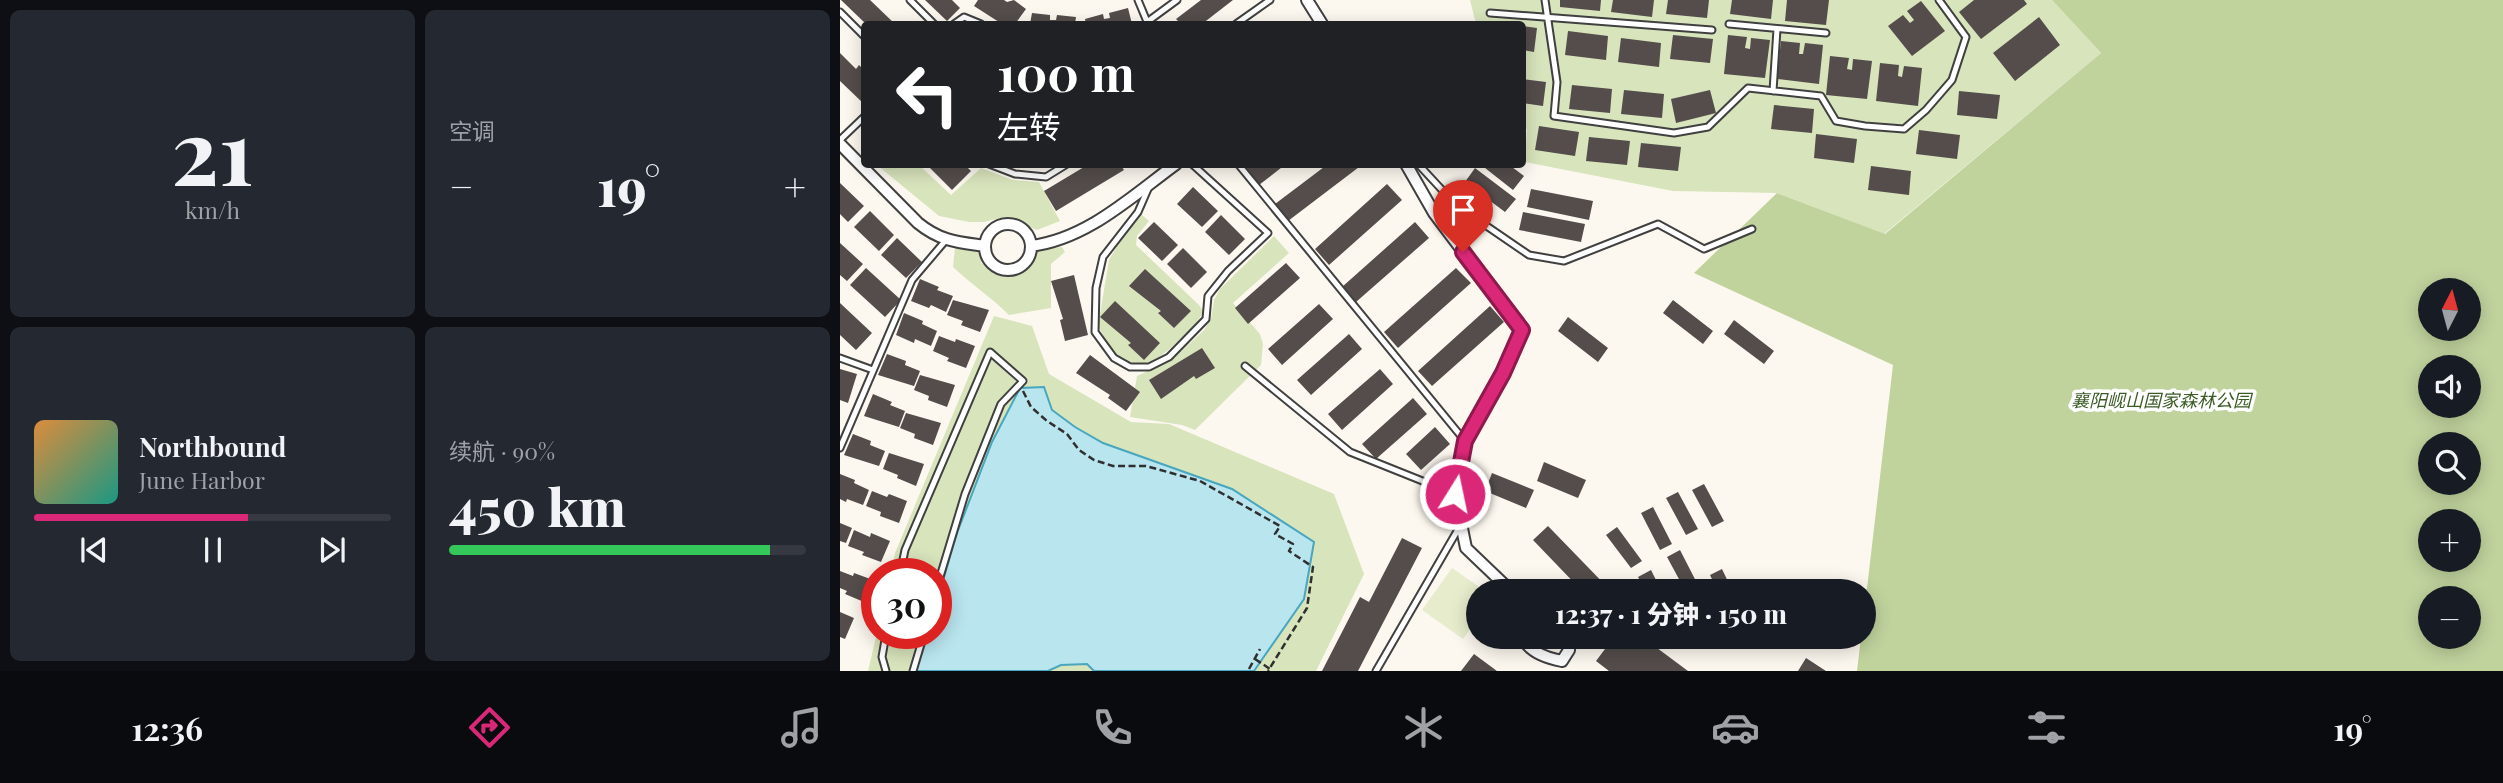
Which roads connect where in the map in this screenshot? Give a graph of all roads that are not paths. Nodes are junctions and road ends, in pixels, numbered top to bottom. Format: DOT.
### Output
graph roads {
  1 [pos="910,0"];
  2 [pos="1138,0"];
  3 [pos="1177,0"];
  4 [pos="1270,0"];
  5 [pos="1307,0"];
  6 [pos="1545,0"];
  7 [pos="1939,0"];
  8 [pos="840,12"];
  9 [pos="1490,13"];
  10 [pos="1549,18"];
  11 [pos="931,21"];
  12 [pos="1146,21"];
  13 [pos="1150,21"];
  14 [pos="1240,21"];
  15 [pos="1320,21"];
  16 [pos="1730,24"];
  17 [pos="1777,29"];
  18 [pos="1712,30"];
  19 [pos="861,33"];
  20 [pos="1826,33"];
  21 [pos="1773,91"];
  22 [pos="861,120"];
  23 [pos="840,142"];
  24 [pos="861,164"];
  25 [pos="865,168"];
  26 [pos="999,168"];
  27 [pos="1061,168"];
  28 [pos="1171,168"];
  29 [pos="1196,168"];
  30 [pos="1241,168"];
  31 [pos="1408,168"];
  32 [pos="1422,168"];
  33 [pos="1150,183"];
  34 [pos="1752,229"];
  35 [pos="946,240"];
  36 [pos="985,246"];
  37 [pos="1031,246"];
  38 [pos="840,358"];
  39 [pos="1245,366"];
  40 [pos="873,370"];
  41 [pos="1465,441"];
  42 [pos="840,448"];
  43 [pos="1455,494"];
  44 [pos="1461,523"];
  45 [pos="903,558"];
  46 [pos="946,558"];
  47 [pos="1498,579"];
  48 [pos="883,649"];
  49 [pos="920,649"];
  50 [pos="1531,649"];
  51 [pos="1569,649"];
  52 [pos="1562,661"];
  53 [pos="886,671"];
  54 [pos="913,671"];
  55 [pos="1377,671"];
  56 [pos="1571,671"];
  1 -- 11 [label="lane"];
  2 -- 12 [label="lane"];
  3 -- 13 [label="lane"];
  4 -- 14 [label="lane"];
  5 -- 15 [label="street"];
  6 -- 10 [label="lane"];
  7 -- 21 [label="lane"];
  8 -- 19 [label="lane"];
  9 -- 10 [label="lane"];
  10 -- 18 [label="lane"];
  10 -- 21 [label="lane"];
  16 -- 17 [label="lane"];
  17 -- 20 [label="lane"];
  17 -- 21 [label="lane"];
  22 -- 23 [label="lane"];
  23 -- 24 [label="street"];
  25 -- 35 [label="street"];
  26 -- 27 [label="lane"];
  28 -- 33 [label="street"];
  29 -- 33 [label="lane"];
  30 -- 41 [label="lane"];
  31 -- 41 [label="street"];
  32 -- 34 [label="lane"];
  33 -- 37 [label="street"];
  35 -- 36 [label="street"];
  35 -- 40 [label="lane"];
  36 -- 37 [label="street"];
  36 -- 37 [label="street"];
  38 -- 40 [label="lane"];
  39 -- 43 [label="lane"];
  40 -- 42 [label="lane"];
  41 -- 43 [label="street"];
  43 -- 44 [label="street"];
  44 -- 47 [label="street"];
  44 -- 55 [label="lane"];
  45 -- 46 [label="lane"];
  48 -- 53 [label="lane"];
  49 -- 54 [label="lane"];
  50 -- 52 [label="street"];
  51 -- 52 [label="street"];
  52 -- 56 [label="street"];
}
